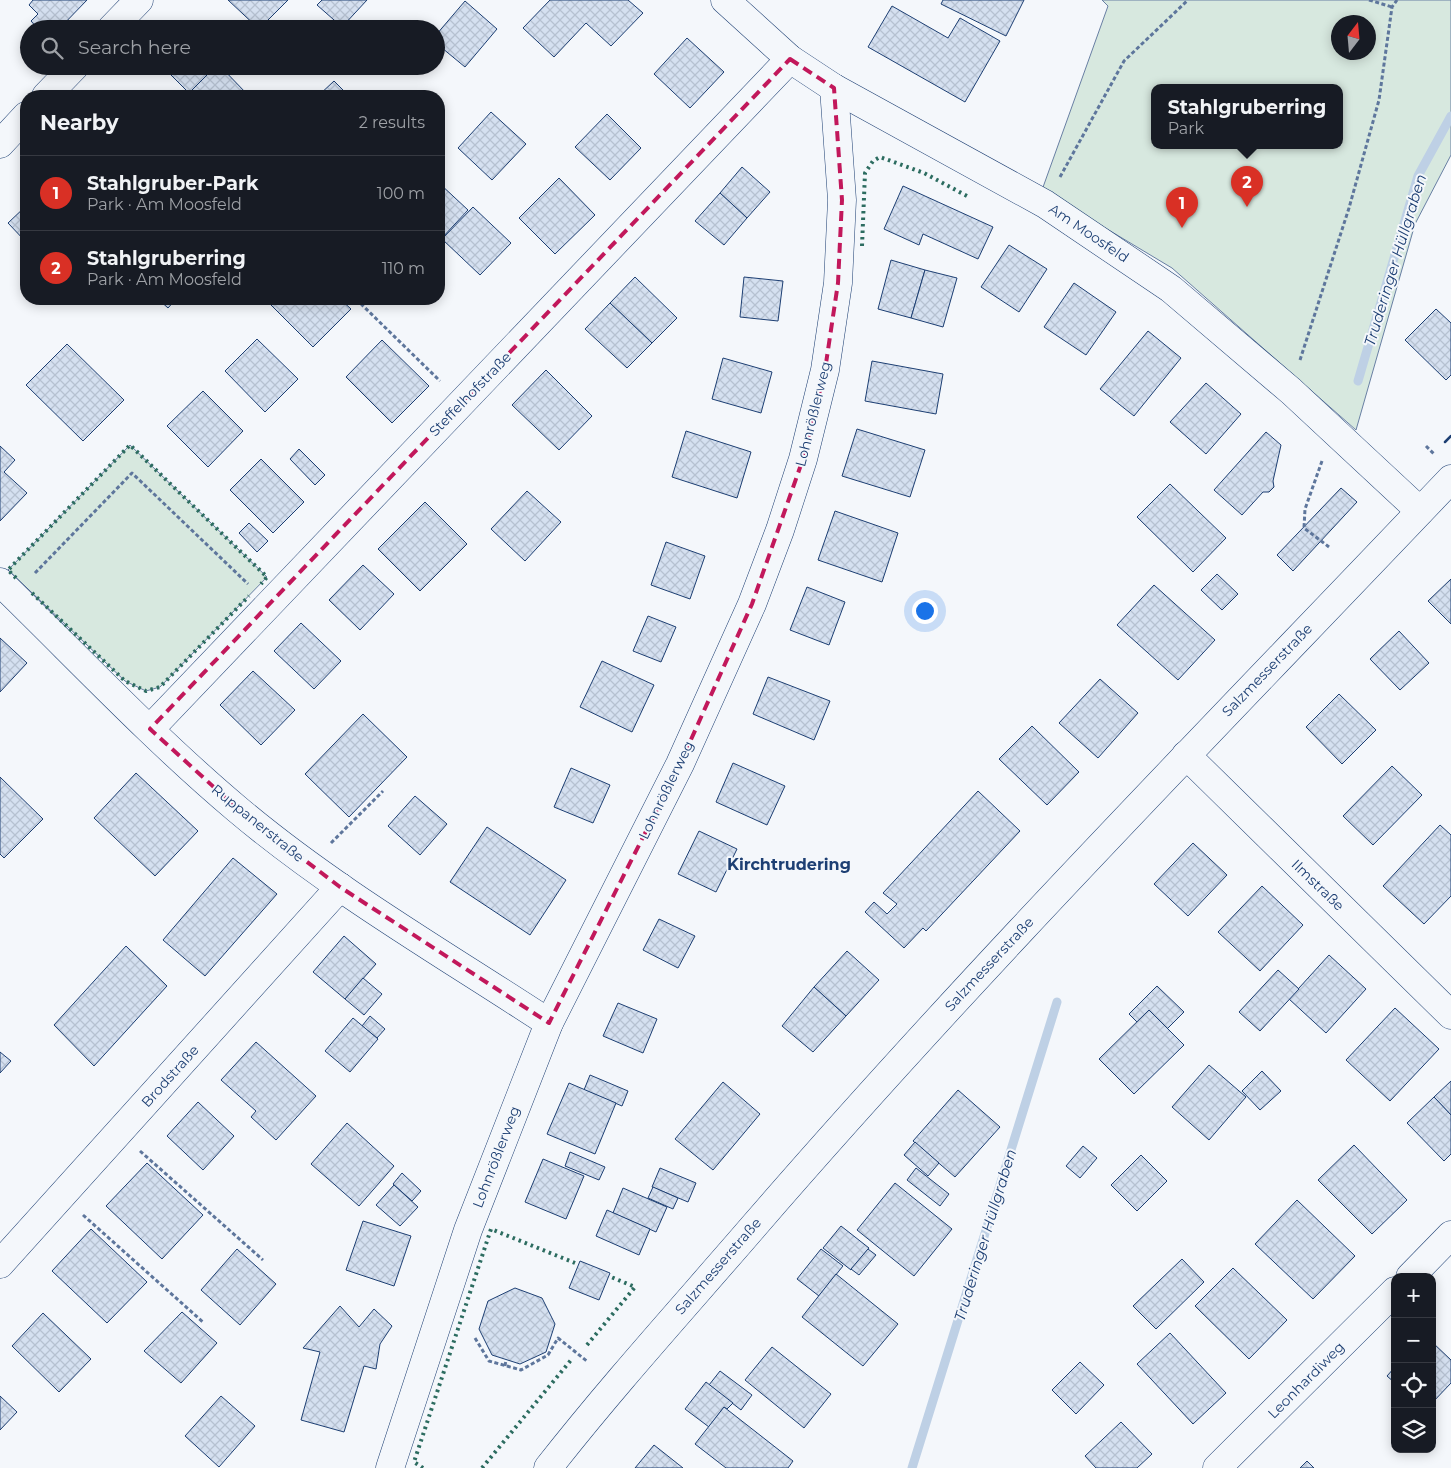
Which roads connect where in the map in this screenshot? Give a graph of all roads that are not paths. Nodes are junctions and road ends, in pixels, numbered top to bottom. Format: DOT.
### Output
graph roads {
  1 [pos="139,0"];
  2 [pos="725,0"];
  3 [pos="120,20"];
  4 [pos="790,59"];
  5 [pos="66,75"];
  6 [pos="834,88"];
  7 [pos="52,90"];
  8 [pos="20,122"];
  9 [pos="0,144"];
  10 [pos="1445,469"];
  11 [pos="1420,511"];
  12 [pos="7,589"];
  13 [pos="150,729"];
  14 [pos="1186,755"];
  15 [pos="340,887"];
  16 [pos="1451,1015"];
  17 [pos="549,1023"];
  18 [pos="1451,1236"];
  19 [pos="0,1264"];
  20 [pos="1414,1273"];
  21 [pos="1391,1296"];
  22 [pos="390,1468"];
  23 [pos="548,1468"];
  24 [pos="1217,1468"];
  1 -- 3 [label="street"];
  2 -- 4 [label="street, Am Moosfeld"];
  4 -- 6 [label="street, Am Moosfeld"];
  4 -- 13 [label="street, Steffelhofstraße"];
  5 -- 7 [label="street"];
  6 -- 11 [label="street, Am Moosfeld"];
  6 -- 17 [label="street, Lohnrößlerweg"];
  8 -- 9 [label="street"];
  10 -- 11 [label="street, Salzmesserstraße"];
  11 -- 14 [label="street, Salzmesserstraße"];
  12 -- 13 [label="street, Ruppanerstraße"];
  13 -- 15 [label="street, Ruppanerstraße"];
  14 -- 16 [label="street, Ilmstraße"];
  14 -- 23 [label="street, Salzmesserstraße"];
  15 -- 17 [label="street, Ruppanerstraße"];
  15 -- 19 [label="street, Brodstraße"];
  17 -- 22 [label="street, Lohnrößlerweg"];
  18 -- 20 [label="street"];
  21 -- 24 [label="street, Leonhardiweg"];
}
